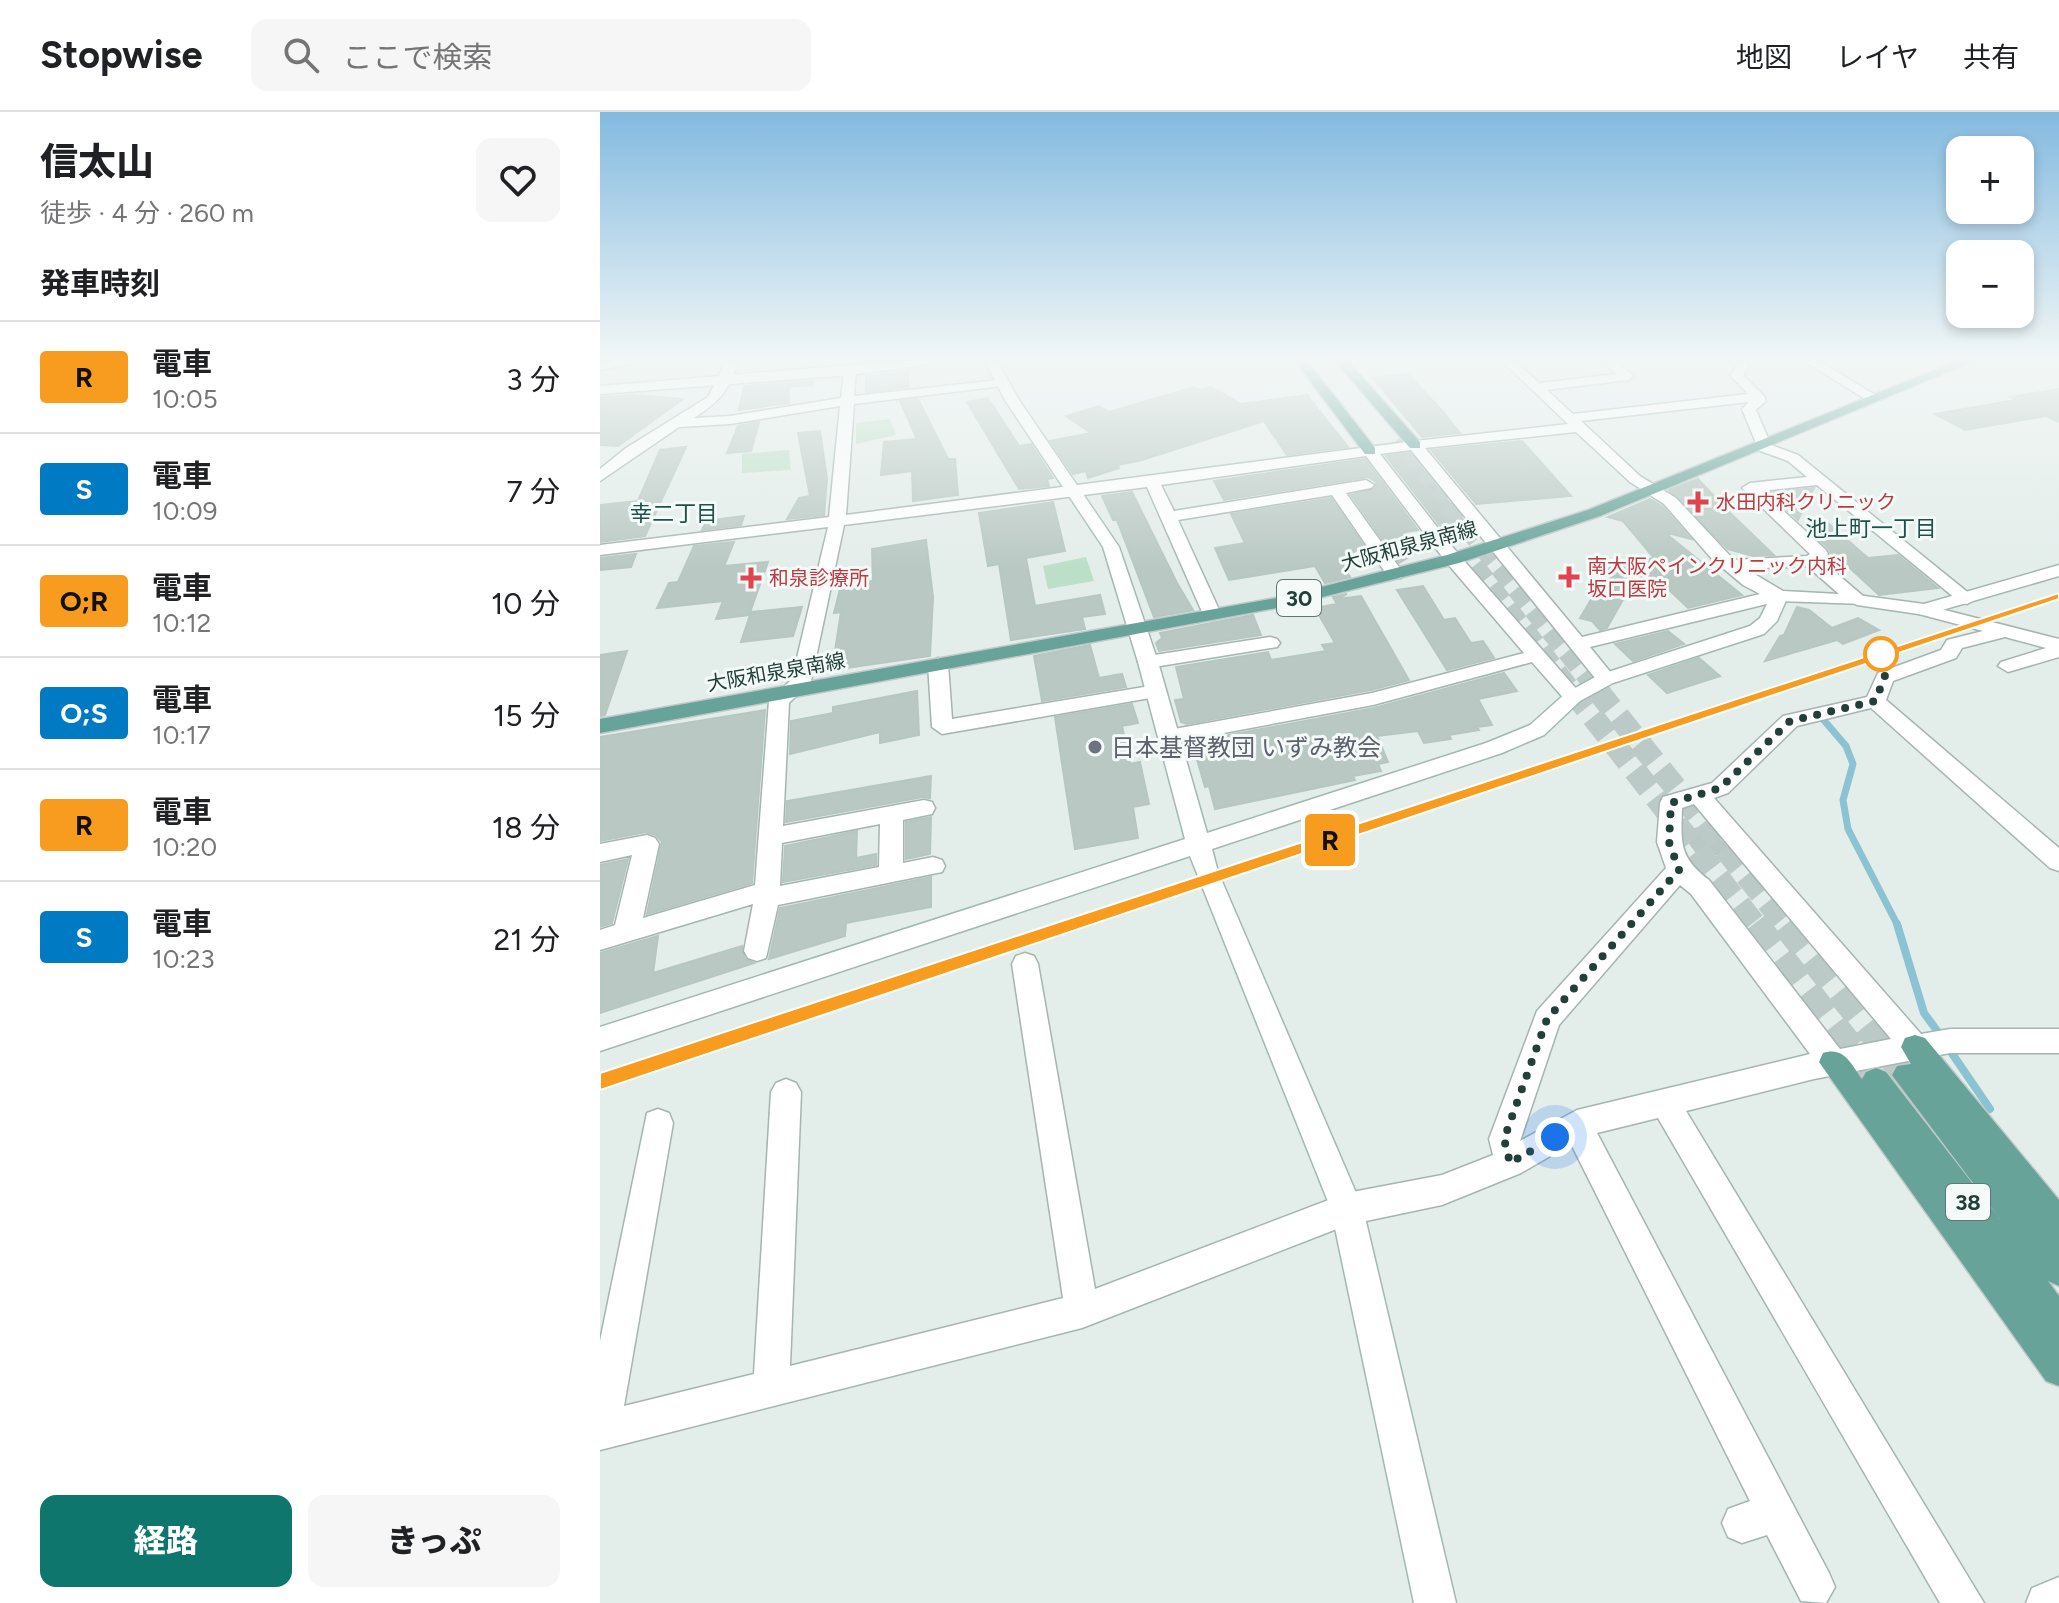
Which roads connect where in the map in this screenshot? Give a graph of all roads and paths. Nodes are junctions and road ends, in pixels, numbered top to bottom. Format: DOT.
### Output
graph roads {
  1 [pos="664,431"];
  2 [pos="845,431"];
  3 [pos="1035,431"];
  4 [pos="1361,431"];
  5 [pos="1363,431"];
  6 [pos="1387,431"];
  7 [pos="1402,431"];
  8 [pos="1516,431"];
  9 [pos="1585,431"];
  10 [pos="1757,431"];
  11 [pos="1797,431"];
  12 [pos="1396,441"];
  13 [pos="1415,445"];
  14 [pos="1762,445"];
  15 [pos="1375,447"];
  16 [pos="600,476"];
  17 [pos="1818,480"];
  18 [pos="1152,481"];
  19 [pos="1366,485"];
  20 [pos="1336,490"];
  21 [pos="1651,490"];
  22 [pos="1075,492"];
  23 [pos="1168,517"];
  24 [pos="837,522"];
  25 [pos="1496,546"];
  26 [pos="600,550"];
  27 [pos="1453,559"];
  28 [pos="1811,561"];
  29 [pos="1731,565"];
  30 [pos="2059,570"];
  31 [pos="1395,574"];
  32 [pos="1779,596"];
  33 [pos="1967,599"];
  34 [pos="1857,600"];
  35 [pos="1925,610"];
  36 [pos="1212,614"];
  37 [pos="1138,630"];
  38 [pos="2004,631"];
  39 [pos="1270,643"];
  40 [pos="1577,644"];
  41 [pos="2058,645"];
  42 [pos="1534,656"];
  43 [pos="1148,662"];
  44 [pos="938,664"];
  45 [pos="2008,666"];
  46 [pos="1606,679"];
  47 [pos="1156,691"];
  48 [pos="789,692"];
  49 [pos="1573,697"];
  50 [pos="1875,701"];
  51 [pos="600,726"];
  52 [pos="1170,736"];
  53 [pos="1700,796"];
  54 [pos="924,808"];
  55 [pos="892,814"];
  56 [pos="770,837"];
  57 [pos="1199,845"];
  58 [pos="600,853"];
  59 [pos="2059,862"];
  60 [pos="933,866"];
  61 [pos="1679,870"];
  62 [pos="891,874"];
  63 [pos="767,894"];
  64 [pos="626,934"];
  65 [pos="600,940"];
  66 [pos="757,951"];
  67 [pos="1025,964"];
  68 [pos="600,1039"];
  69 [pos="2059,1041"];
  70 [pos="1833,1062"];
  71 [pos="1899,1068"];
  72 [pos="786,1092"];
  73 [pos="1665,1103"];
  74 [pos="658,1123"];
  75 [pos="1577,1124"];
  76 [pos="1510,1163"];
  77 [pos="1347,1209"];
  78 [pos="2059,1225"];
  79 [pos="2059,1269"];
  80 [pos="1082,1311"];
  81 [pos="2059,1324"];
  82 [pos="2059,1368"];
  83 [pos="771,1390"];
  84 [pos="600,1431"];
  85 [pos="1815,1587"];
  86 [pos="2059,1598"];
  87 [pos="1435,1603"];
  88 [pos="1963,1603"];
  89 [pos="2047,1603"];
  1 -- 16 [label="street"];
  2 -- 24 [label="street"];
  3 -- 22 [label="street"];
  4 -- 15 [label="main road"];
  5 -- 15 [label="main road"];
  6 -- 12 [label="main road"];
  7 -- 13 [label="main road"];
  8 -- 13 [label="street"];
  9 -- 21 [label="street"];
  10 -- 14 [label="street"];
  11 -- 14 [label="main road, 大阪和泉泉南線 / 30"];
  13 -- 15 [label="street"];
  13 -- 25 [label="street"];
  14 -- 17 [label="street"];
  14 -- 21 [label="main road, 大阪和泉泉南線 / 30"];
  15 -- 18 [label="street"];
  15 -- 27 [label="street"];
  17 -- 28 [label="street"];
  17 -- 33 [label="street"];
  18 -- 22 [label="street"];
  18 -- 23 [label="street"];
  19 -- 20 [label="street"];
  20 -- 23 [label="street"];
  20 -- 31 [label="street"];
  21 -- 25 [label="main road, 大阪和泉泉南線 / 30"];
  21 -- 29 [label="street"];
  22 -- 24 [label="street"];
  22 -- 37 [label="street"];
  23 -- 36 [label="street"];
  24 -- 26 [label="street"];
  24 -- 48 [label="street"];
  25 -- 27 [label="main road, 大阪和泉泉南線 / 30"];
  25 -- 40 [label="street"];
  27 -- 31 [label="main road, 大阪和泉泉南線 / 30"];
  27 -- 42 [label="street"];
  28 -- 29 [label="street"];
  28 -- 34 [label="street"];
  29 -- 32 [label="street"];
  30 -- 33 [label="street"];
  31 -- 36 [label="main road, 大阪和泉泉南線 / 30"];
  32 -- 34 [label="street"];
  32 -- 40 [label="street"];
  32 -- 46 [label="street"];
  33 -- 35 [label="street"];
  34 -- 35 [label="street"];
  35 -- 38 [label="street"];
  36 -- 37 [label="main road, 大阪和泉泉南線 / 30"];
  37 -- 43 [label="street"];
  37 -- 44 [label="main road, 大阪和泉泉南線 / 30"];
  38 -- 41 [label="street"];
  38 -- 50 [label="street"];
  39 -- 43 [label="street"];
  40 -- 46 [label="street"];
  41 -- 45 [label="street"];
  42 -- 49 [label="street"];
  42 -- 52 [label="street"];
  43 -- 47 [label="street"];
  44 -- 47 [label="street"];
  44 -- 48 [label="main road, 大阪和泉泉南線 / 30"];
  46 -- 49 [label="street"];
  47 -- 52 [label="street"];
  48 -- 51 [label="main road, 大阪和泉泉南線 / 30"];
  48 -- 56 [label="street"];
  49 -- 57 [label="street"];
  50 -- 53 [label="street"];
  50 -- 59 [label="street"];
  52 -- 57 [label="street"];
  53 -- 61 [label="street"];
  53 -- 71 [label="street"];
  54 -- 55 [label="street"];
  55 -- 56 [label="street"];
  55 -- 62 [label="street"];
  56 -- 63 [label="street"];
  57 -- 68 [label="street"];
  57 -- 77 [label="street"];
  58 -- 64 [label="street"];
  60 -- 62 [label="street"];
  61 -- 70 [label="street"];
  61 -- 76 [label="street"];
  62 -- 63 [label="street"];
  63 -- 64 [label="street"];
  63 -- 66 [label="street"];
  64 -- 65 [label="street"];
  67 -- 80 [label="street"];
  69 -- 71 [label="street"];
  70 -- 71 [label="street"];
  70 -- 73 [label="street"];
  70 -- 82 [label="main road"];
  71 -- 78 [label="main road"];
  71 -- 79 [label="main road, 38"];
  71 -- 81 [label="main road, 38"];
  72 -- 83 [label="street"];
  73 -- 75 [label="street"];
  73 -- 88 [label="street"];
  74 -- 84 [label="street"];
  75 -- 76 [label="street"];
  75 -- 85 [label="street"];
  76 -- 77 [label="street"];
  77 -- 80 [label="street"];
  77 -- 87 [label="street"];
  80 -- 83 [label="street"];
  83 -- 84 [label="street"];
  86 -- 89 [label="street"];
}
